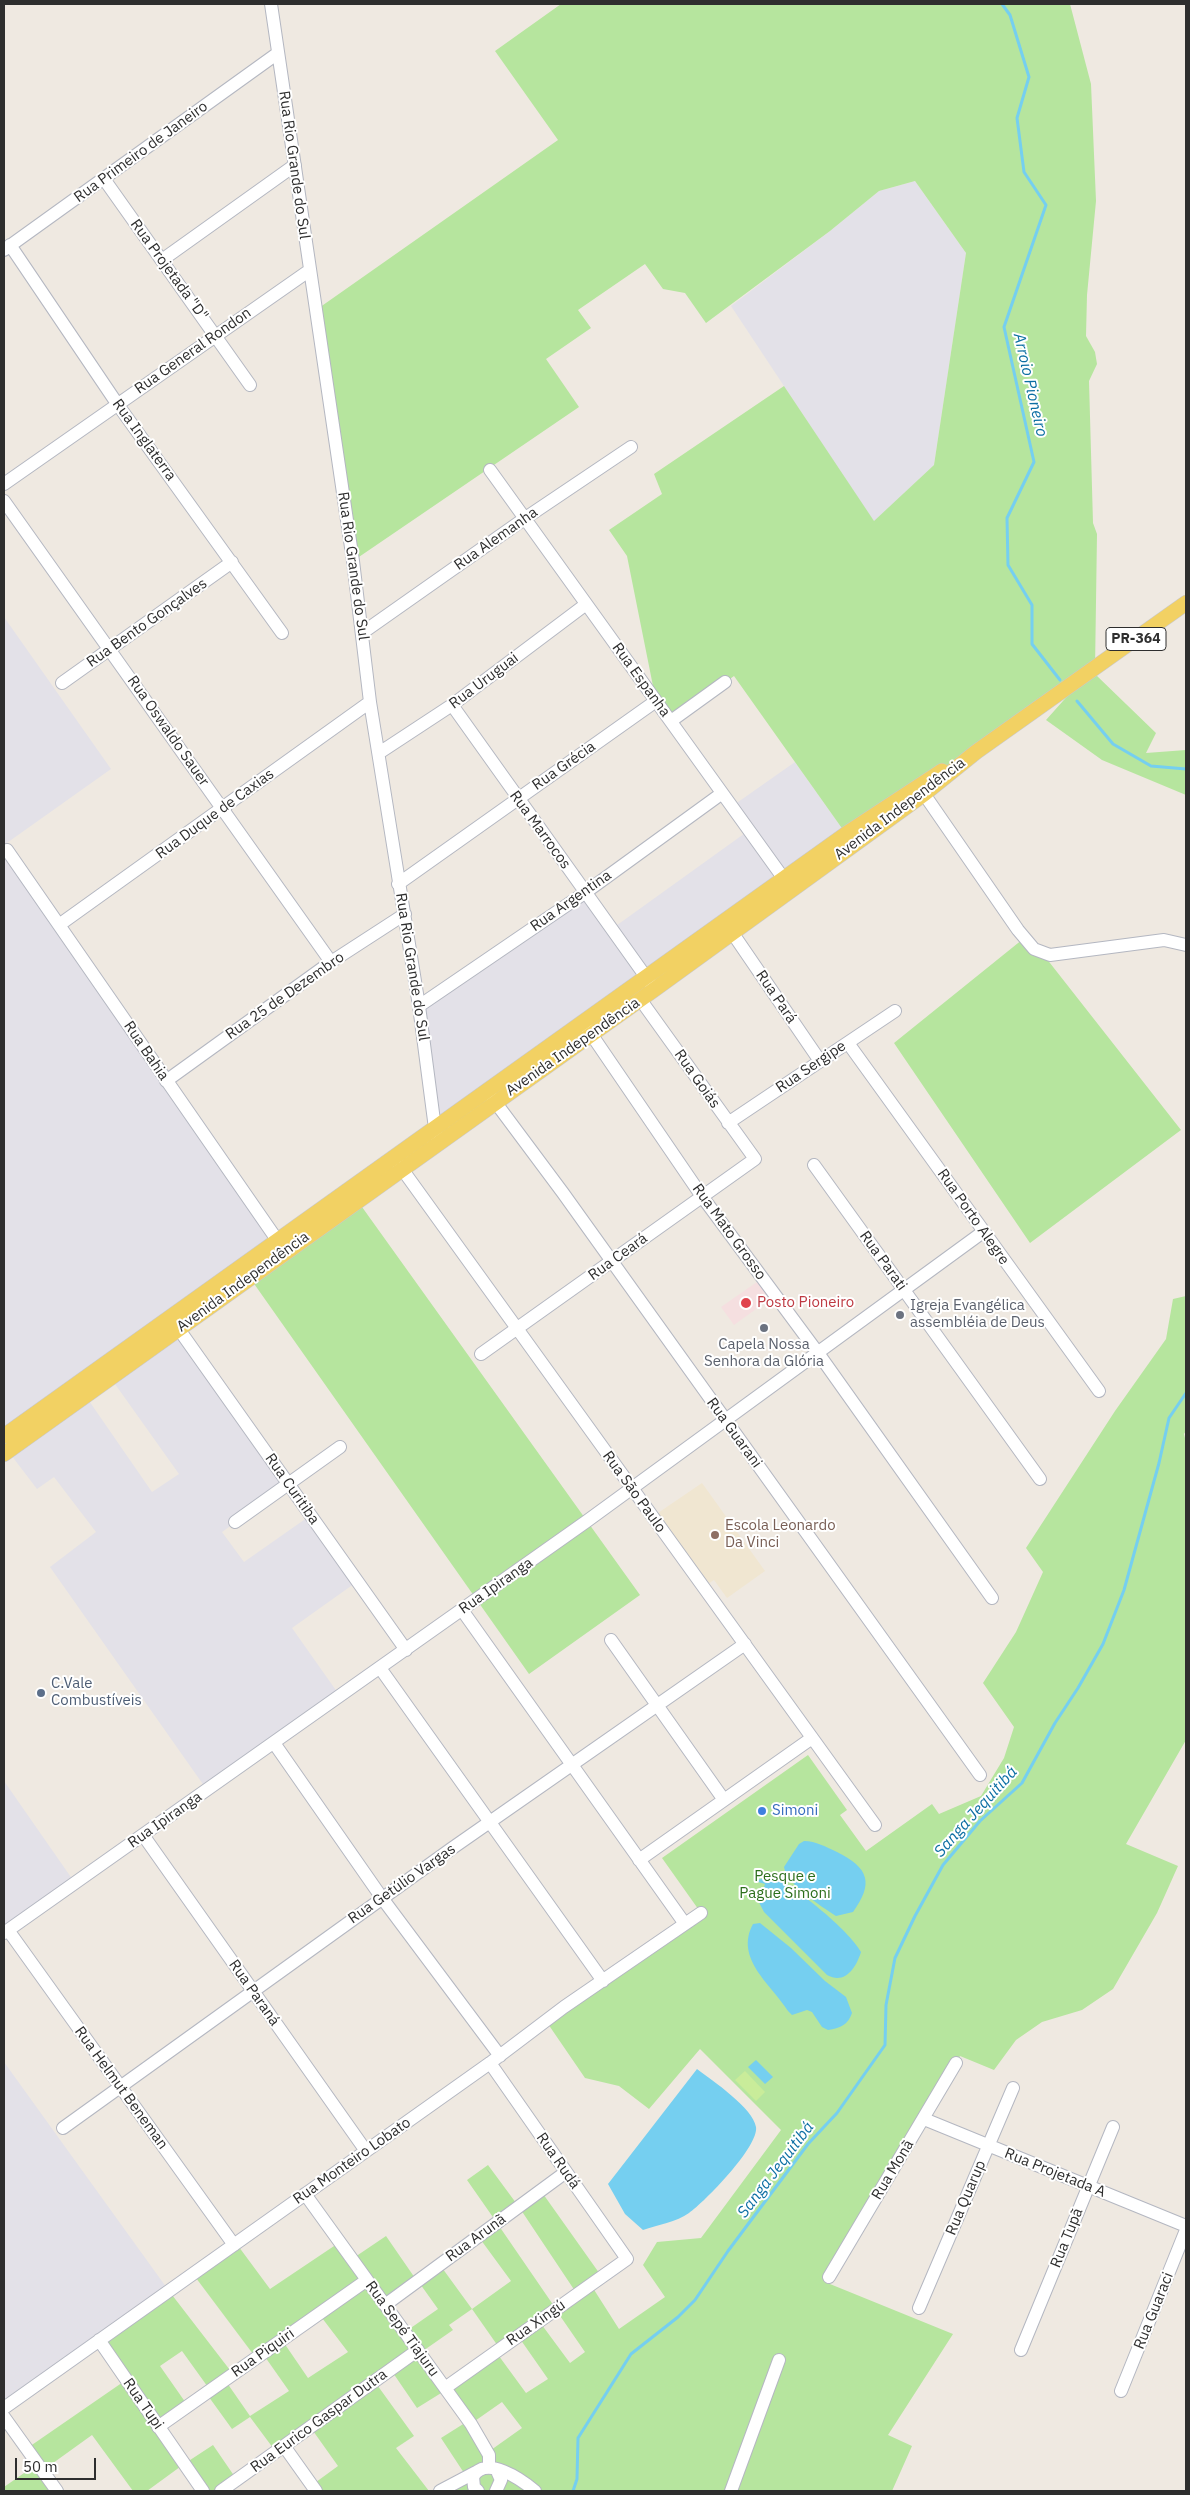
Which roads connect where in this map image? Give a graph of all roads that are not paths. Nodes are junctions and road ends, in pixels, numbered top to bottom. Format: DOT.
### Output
graph roads {
  1 [pos="271,4"];
  2 [pos="278,53"];
  3 [pos="295,165"];
  4 [pos="104,179"];
  5 [pos="7,247"];
  6 [pos="162,260"];
  7 [pos="310,270"];
  8 [pos="216,335"];
  9 [pos="250,385"];
  10 [pos="118,405"];
  11 [pos="631,447"];
  12 [pos="490,470"];
  13 [pos="4,484"];
  14 [pos="4,501"];
  15 [pos="524,519"];
  16 [pos="232,562"];
  17 [pos="1186,603"];
  18 [pos="585,605"];
  19 [pos="282,633"];
  20 [pos="362,633"];
  21 [pos="110,649"];
  22 [pos="725,682"];
  23 [pos="62,683"];
  24 [pos="656,701"];
  25 [pos="370,702"];
  26 [pos="452,705"];
  27 [pos="671,721"];
  28 [pos="976,752"];
  29 [pos="379,753"];
  30 [pos="722,794"];
  31 [pos="924,794"];
  32 [pos="517,799"];
  33 [pos="223,809"];
  34 [pos="7,850"];
  35 [pos="814,865"];
  36 [pos="398,884"];
  37 [pos="787,884"];
  38 [pos="586,892"];
  39 [pos="405,914"];
  40 [pos="59,925"];
  41 [pos="729,927"];
  42 [pos="1186,945"];
  43 [pos="331,962"];
  44 [pos="651,983"];
  45 [pos="640,999"];
  46 [pos="419,1006"];
  47 [pos="895,1011"];
  48 [pos="587,1028"];
  49 [pos="848,1042"];
  50 [pos="820,1062"];
  51 [pos="166,1081"];
  52 [pos="491,1097"];
  53 [pos="728,1124"];
  54 [pos="436,1136"];
  55 [pos="754,1159"];
  56 [pos="398,1163"];
  57 [pos="814,1165"];
  58 [pos="701,1195"];
  59 [pos="983,1232"];
  60 [pos="282,1247"];
  61 [pos="611,1263"];
  62 [pos="904,1290"];
  63 [pos="174,1323"];
  64 [pos="516,1329"];
  65 [pos="818,1353"];
  66 [pos="481,1354"];
  67 [pos="125,1359"];
  68 [pos="1099,1391"];
  69 [pos="725,1421"];
  70 [pos="4,1436"];
  71 [pos="340,1447"];
  72 [pos="4,1454"];
  73 [pos="1040,1480"];
  74 [pos="289,1484"];
  75 [pos="632,1489"];
  76 [pos="236,1522"];
  77 [pos="992,1598"];
  78 [pos="462,1610"];
  79 [pos="611,1640"];
  80 [pos="745,1644"];
  81 [pos="406,1650"];
  82 [pos="380,1668"];
  83 [pos="657,1706"];
  84 [pos="812,1738"];
  85 [pos="274,1743"];
  86 [pos="572,1765"];
  87 [pos="980,1775"];
  88 [pos="724,1800"];
  89 [pos="490,1823"];
  90 [pos="875,1825"];
  91 [pos="143,1835"];
  92 [pos="639,1860"];
  93 [pos="382,1898"];
  94 [pos="701,1913"];
  95 [pos="685,1924"];
  96 [pos="6,1932"];
  97 [pos="603,1981"];
  98 [pos="253,1991"];
  99 [pos="495,2059"];
  100 [pos="956,2063"];
  101 [pos="120,2086"];
  102 [pos="1013,2088"];
  103 [pos="924,2119"];
  104 [pos="1114,2127"];
  105 [pos="63,2128"];
  106 [pos="988,2146"];
  107 [pos="366,2151"];
  108 [pos="566,2172"];
  109 [pos="1088,2186"];
  110 [pos="305,2194"];
  111 [pos="1186,2226"];
  112 [pos="1186,2230"];
  113 [pos="234,2245"];
  114 [pos="627,2259"];
  115 [pos="829,2277"];
  116 [pos="367,2280"];
  117 [pos="385,2305"];
  118 [pos="919,2308"];
  119 [pos="99,2340"];
  120 [pos="418,2350"];
  121 [pos="1021,2350"];
  122 [pos="779,2360"];
  123 [pos="445,2388"];
  124 [pos="1121,2391"];
  125 [pos="4,2408"];
  126 [pos="4,2417"];
  127 [pos="158,2426"];
  128 [pos="284,2446"];
  129 [pos="493,2469"];
  130 [pos="476,2472"];
  131 [pos="57,2491"];
  132 [pos="203,2491"];
  133 [pos="221,2491"];
  134 [pos="316,2491"];
  135 [pos="440,2491"];
  136 [pos="478,2491"];
  137 [pos="496,2491"];
  138 [pos="535,2491"];
  139 [pos="731,2491"];
  1 -- 2 [label="street, Rua Rio Grande do Sul"];
  2 -- 3 [label="street, Rua Rio Grande do Sul"];
  2 -- 4 [label="street, Rua Primeiro de Janeiro"];
  3 -- 6 [label="street"];
  3 -- 7 [label="street, Rua Rio Grande do Sul"];
  4 -- 5 [label="street, Rua Primeiro de Janeiro"];
  4 -- 6 [label="street, Rua Projetada \"D\""];
  5 -- 10 [label="street, Rua Inglaterra"];
  6 -- 8 [label="street, Rua Projetada \"D\""];
  7 -- 8 [label="street, Rua General Rondon"];
  7 -- 20 [label="street, Rua Rio Grande do Sul"];
  8 -- 9 [label="street, Rua Projetada \"D\""];
  8 -- 10 [label="street, Rua General Rondon"];
  10 -- 13 [label="street, Rua General Rondon"];
  10 -- 16 [label="street, Rua Inglaterra"];
  11 -- 15 [label="street, Rua Alemanha"];
  12 -- 15 [label="street, Rua Espanha"];
  14 -- 21 [label="street, Rua Oswaldo Sauer"];
  15 -- 18 [label="street, Rua Espanha"];
  15 -- 20 [label="street, Rua Alemanha"];
  16 -- 19 [label="street, Rua Inglaterra"];
  16 -- 21 [label="street, Rua Bento Gonçalves"];
  17 -- 28 [label="main road, PR-364"];
  18 -- 24 [label="street, Rua Espanha"];
  18 -- 26 [label="street, Rua Uruguai"];
  20 -- 25 [label="street, Rua Rio Grande do Sul"];
  21 -- 23 [label="street, Rua Bento Gonçalves"];
  21 -- 33 [label="street, Rua Oswaldo Sauer"];
  22 -- 27 [label="street"];
  24 -- 27 [label="street, Rua Espanha"];
  24 -- 32 [label="street, Rua Grécia"];
  25 -- 29 [label="street, Rua Rio Grande do Sul"];
  25 -- 33 [label="street, Rua Duque de Caxias"];
  26 -- 29 [label="street, Rua Uruguai"];
  26 -- 32 [label="street, Rua Marrocos"];
  27 -- 30 [label="street, Rua Espanha"];
  28 -- 31 [label="main road, Avenida Independência"];
  28 -- 35 [label="main road, Avenida Independência"];
  29 -- 36 [label="street, Rua Rio Grande do Sul"];
  30 -- 37 [label="street, Rua Espanha"];
  30 -- 38 [label="street, Rua Argentina"];
  31 -- 35 [label="main road, Avenida Independência"];
  31 -- 42 [label="street"];
  32 -- 36 [label="street, Rua Grécia"];
  32 -- 38 [label="street, Rua Marrocos"];
  33 -- 40 [label="street, Rua Duque de Caxias"];
  33 -- 43 [label="street, Rua Oswaldo Sauer"];
  34 -- 40 [label="street, Rua Bahia"];
  35 -- 37 [label="main road, Avenida Independência"];
  36 -- 39 [label="street, Rua Rio Grande do Sul"];
  37 -- 41 [label="main road, Avenida Independência"];
  38 -- 44 [label="street, Rua Marrocos"];
  38 -- 46 [label="street, Rua Argentina"];
  39 -- 43 [label="street, Rua 25 de Dezembro"];
  39 -- 46 [label="street, Rua Rio Grande do Sul"];
  40 -- 51 [label="street, Rua Bahia"];
  41 -- 44 [label="main road, Avenida Independência"];
  41 -- 50 [label="street, Rua Pará"];
  43 -- 51 [label="street, Rua 25 de Dezembro"];
  44 -- 45 [label="main road, Avenida Independência"];
  44 -- 48 [label="main road, Avenida Independência"];
  45 -- 48 [label="main road, Avenida Independência"];
  45 -- 53 [label="street, Rua Goiás"];
  46 -- 54 [label="street, Rua Rio Grande do Sul"];
  47 -- 49 [label="street, Rua Sergipe"];
  48 -- 52 [label="main road, Avenida Independência"];
  48 -- 58 [label="street, Rua Mato Grosso"];
  49 -- 50 [label="street, Rua Sergipe"];
  49 -- 59 [label="street, Rua Porto Alegre"];
  50 -- 53 [label="street, Rua Sergipe"];
  51 -- 60 [label="street, Rua Bahia"];
  52 -- 54 [label="main road, Avenida Independência"];
  52 -- 61 [label="street, Rua Guarani"];
  53 -- 55 [label="street, Rua Goiás"];
  54 -- 56 [label="main road, Avenida Independência"];
  55 -- 58 [label="street, Rua Ceará"];
  56 -- 60 [label="main road, Avenida Independência"];
  56 -- 64 [label="street, Rua São Paulo"];
  57 -- 62 [label="street, Rua Parati"];
  58 -- 61 [label="street, Rua Ceará"];
  58 -- 65 [label="street, Rua Mato Grosso"];
  59 -- 62 [label="street, Rua Ipiranga"];
  59 -- 68 [label="street, Rua Porto Alegre"];
  60 -- 63 [label="main road, Avenida Independência"];
  61 -- 64 [label="street, Rua Ceará"];
  61 -- 69 [label="street, Rua Guarani"];
  62 -- 65 [label="street, Rua Ipiranga"];
  62 -- 73 [label="street, Rua Parati"];
  63 -- 67 [label="main road, Avenida Independência"];
  63 -- 74 [label="street, Rua Curitiba"];
  64 -- 66 [label="street, Rua Ceará"];
  64 -- 75 [label="street, Rua São Paulo"];
  65 -- 69 [label="street, Rua Ipiranga"];
  65 -- 77 [label="street, Rua Mato Grosso"];
  67 -- 70 [label="main road, Avenida Independência"];
  67 -- 72 [label="main road, Avenida Independência"];
  69 -- 75 [label="street, Rua Ipiranga"];
  69 -- 87 [label="street, Rua Guarani"];
  71 -- 74 [label="street"];
  74 -- 76 [label="street"];
  74 -- 81 [label="street, Rua Curitiba"];
  75 -- 78 [label="street, Rua Ipiranga"];
  75 -- 80 [label="street, Rua São Paulo"];
  78 -- 81 [label="street, Rua Ipiranga"];
  78 -- 86 [label="street"];
  79 -- 83 [label="street"];
  80 -- 83 [label="street, Rua Getúlio Vargas"];
  80 -- 84 [label="street, Rua São Paulo"];
  81 -- 82 [label="street, Rua Ipiranga"];
  82 -- 85 [label="street, Rua Ipiranga"];
  82 -- 89 [label="street"];
  83 -- 86 [label="street, Rua Getúlio Vargas"];
  83 -- 88 [label="street"];
  84 -- 88 [label="street"];
  84 -- 90 [label="street, Rua São Paulo"];
  85 -- 91 [label="street, Rua Ipiranga"];
  85 -- 93 [label="street, Rua Rudá"];
  86 -- 89 [label="street, Rua Getúlio Vargas"];
  86 -- 92 [label="street"];
  88 -- 92 [label="street"];
  89 -- 93 [label="street, Rua Getúlio Vargas"];
  89 -- 97 [label="street"];
  91 -- 96 [label="street, Rua Ipiranga"];
  91 -- 98 [label="street, Rua Paraná"];
  92 -- 95 [label="street"];
  93 -- 98 [label="street, Rua Getúlio Vargas"];
  93 -- 99 [label="street, Rua Rudá"];
  94 -- 95 [label="street, Rua Monteiro Lobato"];
  95 -- 97 [label="street, Rua Monteiro Lobato"];
  96 -- 101 [label="street, Rua Helmut Beneman"];
  97 -- 99 [label="street, Rua Monteiro Lobato"];
  98 -- 101 [label="street, Rua Getúlio Vargas"];
  98 -- 107 [label="street, Rua Paraná"];
  99 -- 107 [label="street, Rua Monteiro Lobato"];
  99 -- 108 [label="street, Rua Rudá"];
  100 -- 103 [label="street, Rua Monã"];
  101 -- 105 [label="street, Rua Getúlio Vargas"];
  101 -- 113 [label="street, Rua Helmut Beneman"];
  102 -- 106 [label="street, Rua Quarup"];
  103 -- 106 [label="street, Rua Projetada A"];
  103 -- 115 [label="street, Rua Monã"];
  104 -- 109 [label="street, Rua Tupã"];
  106 -- 109 [label="street, Rua Projetada A"];
  106 -- 118 [label="street, Rua Quarup"];
  107 -- 110 [label="street, Rua Monteiro Lobato"];
  108 -- 114 [label="street, Rua Rudá"];
  108 -- 117 [label="street, Rua Arunã"];
  109 -- 111 [label="street, Rua Projetada A"];
  109 -- 121 [label="street, Rua Tupã"];
  110 -- 113 [label="street, Rua Monteiro Lobato"];
  110 -- 116 [label="street, Rua Sepé Tiajuru"];
  112 -- 124 [label="street, Rua Guaraci"];
  113 -- 119 [label="street, Rua Monteiro Lobato"];
  114 -- 123 [label="street, Rua Xingú"];
  116 -- 117 [label="street, Rua Sepé Tiajuru"];
  116 -- 127 [label="street, Rua Piquiri"];
  117 -- 120 [label="street, Rua Sepé Tiajuru"];
  119 -- 125 [label="street, Rua Monteiro Lobato"];
  119 -- 127 [label="street, Rua Tupi"];
  120 -- 123 [label="street, Rua Sepé Tiajuru"];
  120 -- 128 [label="street, Rua Eurico Gaspar Dutra"];
  122 -- 139 [label="street"];
  123 -- 129 [label="street, Rua Sepé Tiajuru"];
  126 -- 131 [label="street"];
  127 -- 132 [label="street, Rua Tupi"];
  128 -- 133 [label="street, Rua Eurico Gaspar Dutra"];
  128 -- 134 [label="street"];
  129 -- 130 [label="street"];
  129 -- 137 [label="street, Rua Sepé Tiajuru"];
  129 -- 138 [label="street"];
  130 -- 135 [label="street"];
  130 -- 136 [label="street"];
}
